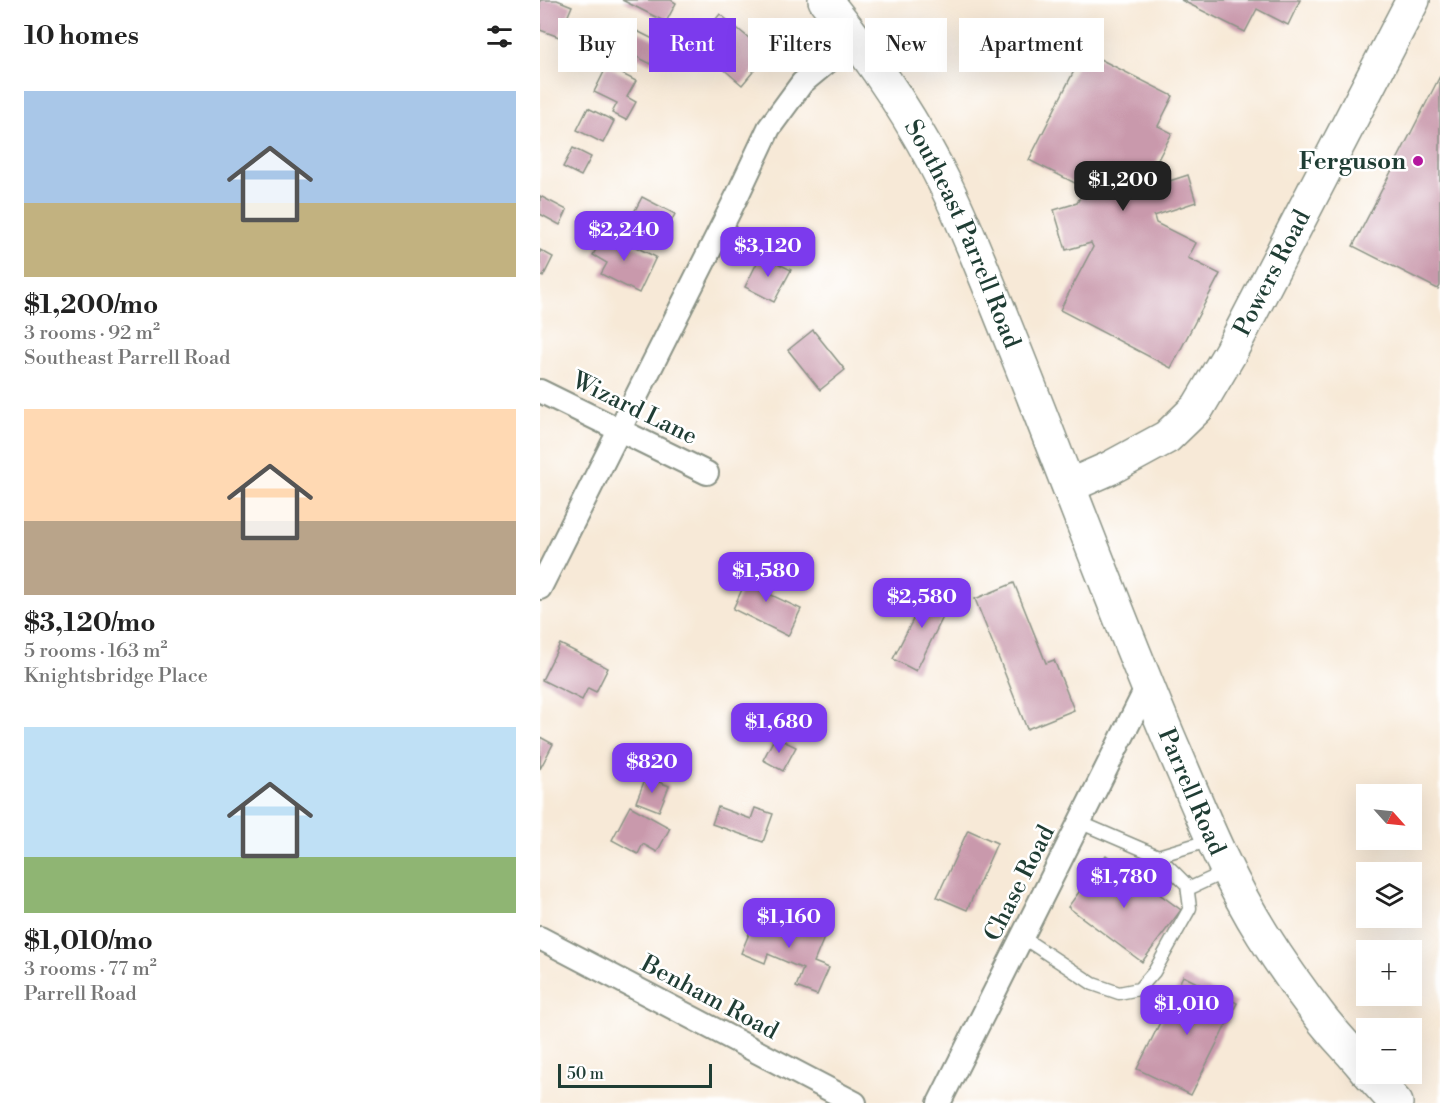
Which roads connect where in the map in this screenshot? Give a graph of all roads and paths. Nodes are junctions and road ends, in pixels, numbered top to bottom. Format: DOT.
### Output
graph roads {
  1 [pos="825,0"];
  2 [pos="1413,0"];
  3 [pos="855,39"];
  4 [pos="540,391"];
  5 [pos="619,430"];
  6 [pos="707,473"];
  7 [pos="1069,486"];
  8 [pos="540,588"];
  9 [pos="1147,687"];
  10 [pos="1079,822"];
  11 [pos="1212,839"];
  12 [pos="1158,856"];
  13 [pos="1228,871"];
  14 [pos="1188,890"];
  15 [pos="1022,937"];
  16 [pos="540,938"];
  17 [pos="1356,1058"];
  18 [pos="1379,1084"];
  19 [pos="855,1103"];
  20 [pos="939,1103"];
  21 [pos="1396,1103"];
  1 -- 3 [label="street, Southeast Parrell Road"];
  2 -- 7 [label="street, Powers Road"];
  3 -- 5 [label="street"];
  3 -- 7 [label="street, Southeast Parrell Road"];
  4 -- 5 [label="street, Wizard Lane"];
  5 -- 6 [label="street, Wizard Lane"];
  5 -- 8 [label="street"];
  7 -- 9 [label="street, Parrell Road"];
  9 -- 10 [label="street, Chase Road"];
  9 -- 11 [label="street, Parrell Road"];
  10 -- 12 [label="lane"];
  10 -- 15 [label="street, Chase Road"];
  11 -- 12 [label="lane"];
  11 -- 13 [label="street, Parrell Road"];
  12 -- 14 [label="lane"];
  13 -- 14 [label="lane"];
  13 -- 17 [label="street, Parrell Road"];
  14 -- 15 [label="lane"];
  15 -- 20 [label="street, Chase Road"];
  16 -- 19 [label="street, Benham Road"];
  18 -- 21 [label="street"];
}
